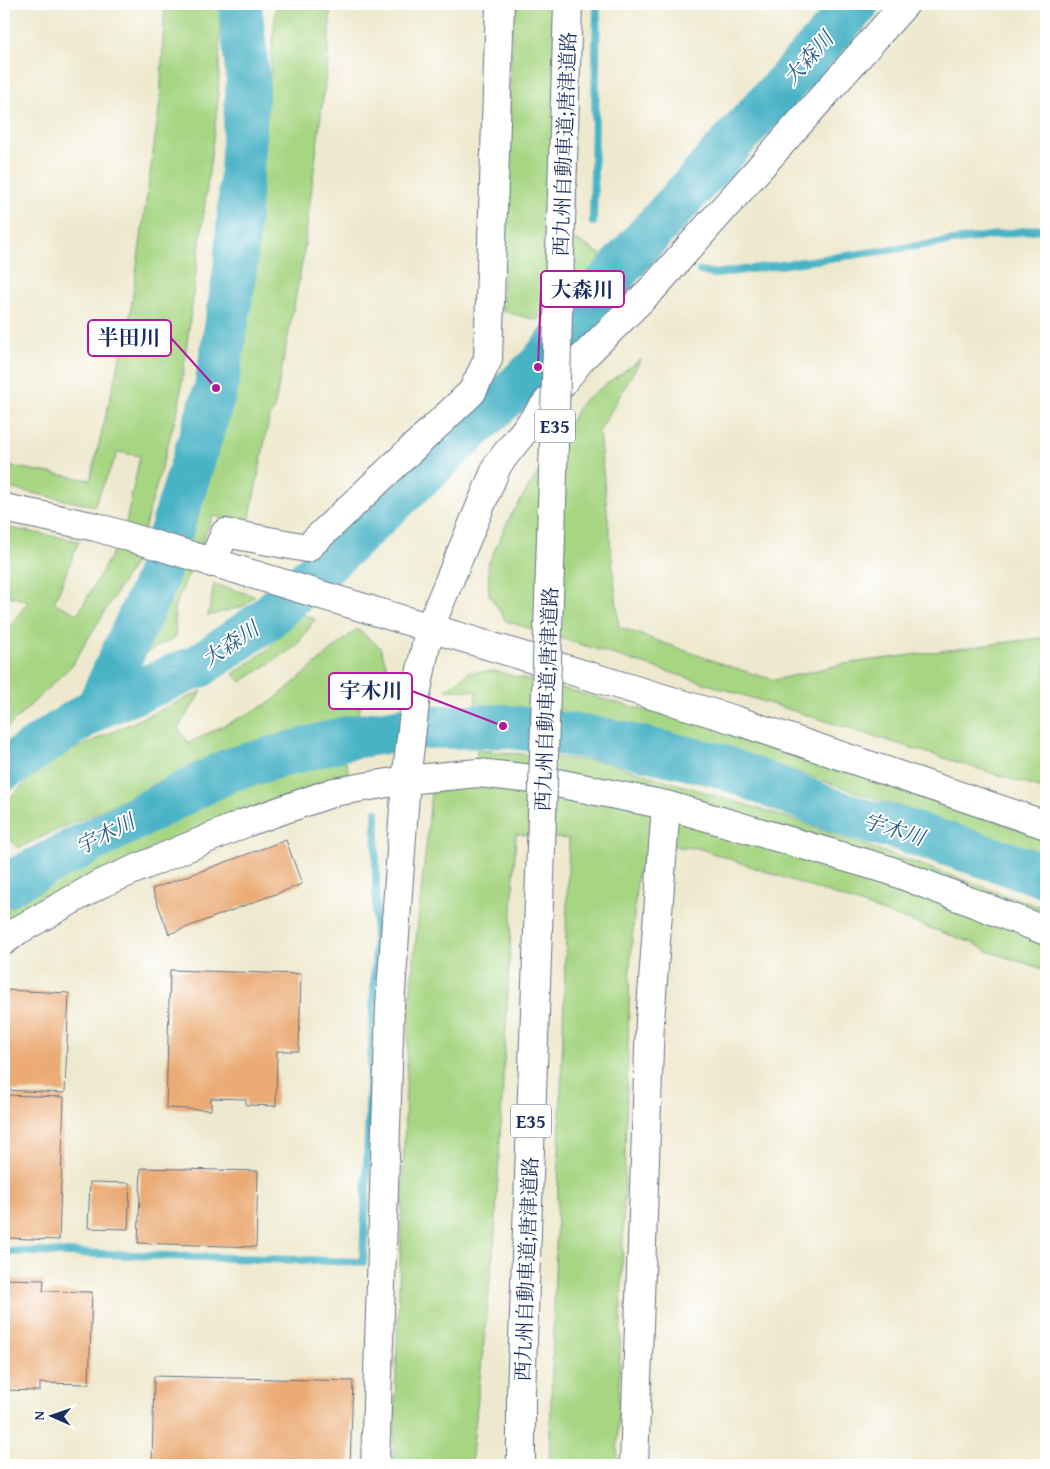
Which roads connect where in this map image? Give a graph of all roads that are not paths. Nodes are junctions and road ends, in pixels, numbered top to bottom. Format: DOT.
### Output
graph roads {
  1 [pos="500,4"];
  2 [pos="568,4"];
  3 [pos="905,4"];
  4 [pos="4,508"];
  5 [pos="205,561"];
  6 [pos="429,629"];
  7 [pos="406,780"];
  8 [pos="666,805"];
  9 [pos="1046,826"];
  10 [pos="1046,931"];
  11 [pos="4,940"];
  12 [pos="521,1394"];
  13 [pos="375,1465"];
  14 [pos="511,1465"];
  15 [pos="521,1465"];
  16 [pos="634,1465"];
  1 -- 5 [label="main road"];
  2 -- 12 [label="main road, 西九州自動車道;唐津道路 / E35, bridge"];
  3 -- 6 [label="main road"];
  4 -- 5 [label="main road"];
  5 -- 6 [label="main road"];
  6 -- 7 [label="main road"];
  6 -- 9 [label="main road"];
  7 -- 8 [label="main road"];
  7 -- 11 [label="main road"];
  7 -- 13 [label="main road"];
  8 -- 10 [label="main road"];
  8 -- 16 [label="main road"];
  12 -- 14 [label="main road, 西九州自動車道;唐津道路 / E35"];
  12 -- 15 [label="main road, 西九州自動車道;唐津道路 / E35"];
}
